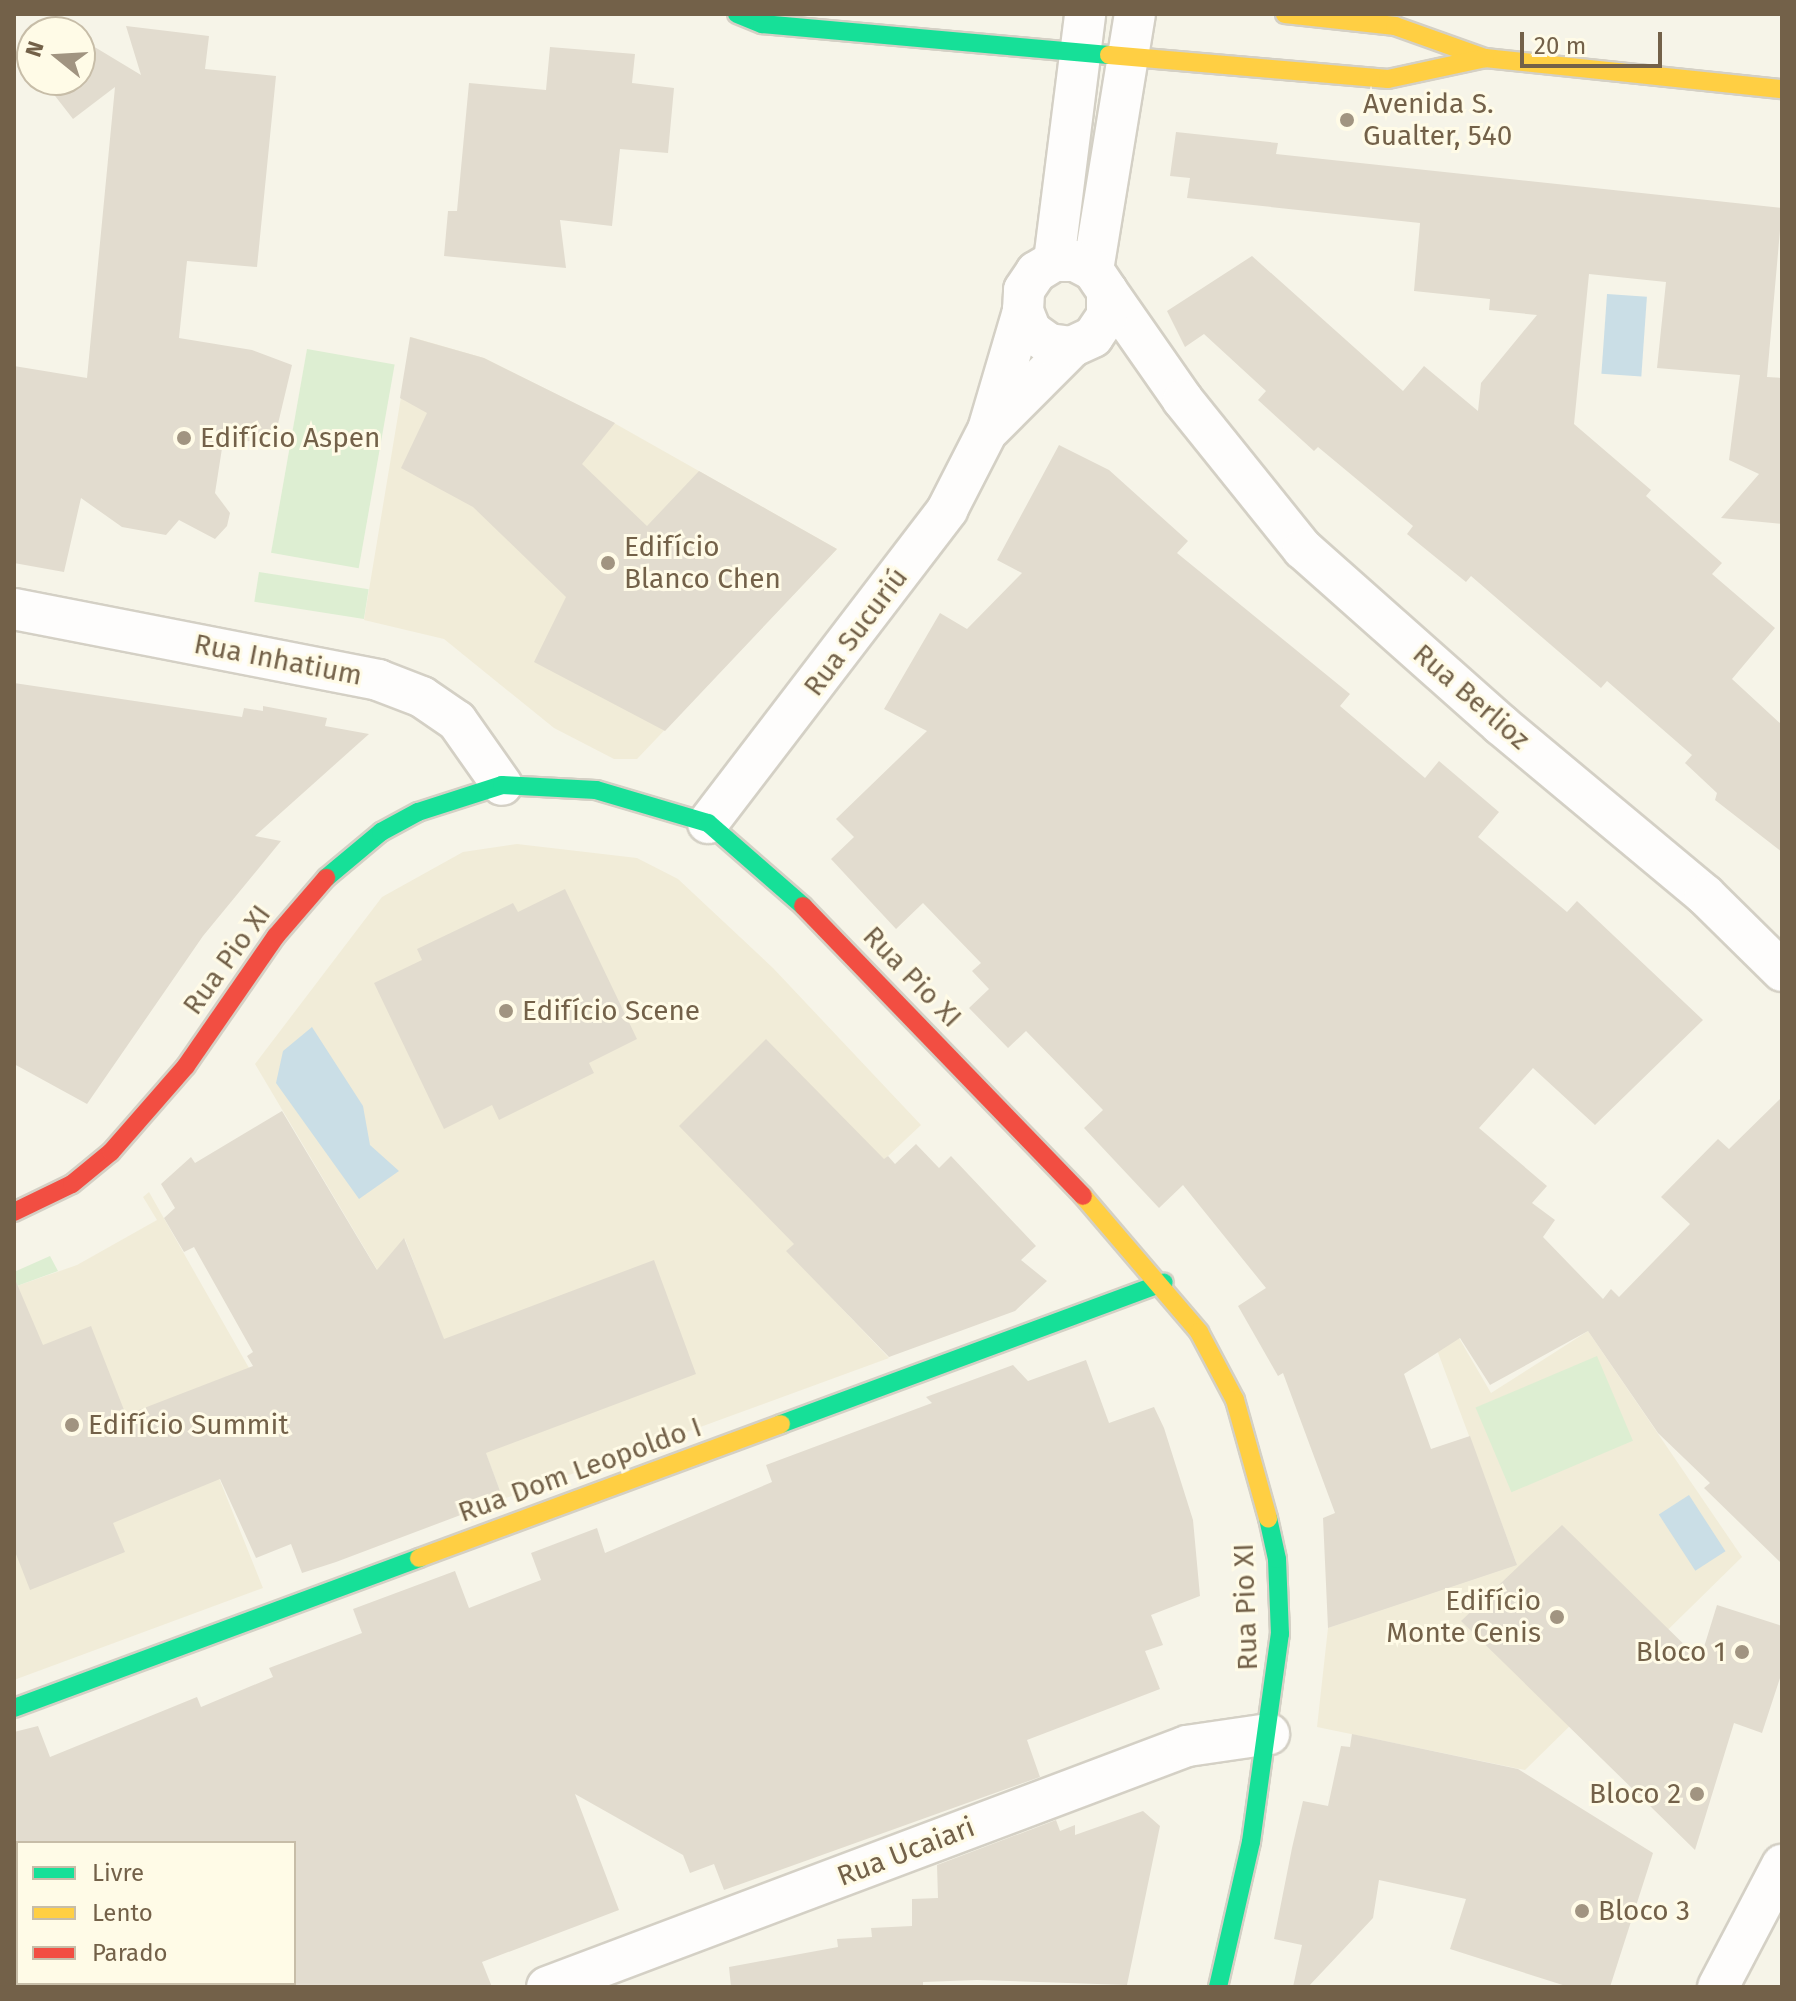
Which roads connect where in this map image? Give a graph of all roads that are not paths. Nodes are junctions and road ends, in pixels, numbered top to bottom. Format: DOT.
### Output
graph roads {
  1 [pos="737,14"];
  2 [pos="1135,14"];
  3 [pos="1285,14"];
  4 [pos="1083,33"];
  5 [pos="1130,56"];
  6 [pos="1485,58"];
  7 [pos="1782,89"];
  8 [pos="1054,261"];
  9 [pos="1100,281"];
  10 [pos="1023,311"];
  11 [pos="1082,342"];
  12 [pos="1183,400"];
  13 [pos="988,430"];
  14 [pos="14,609"];
  15 [pos="502,785"];
  16 [pos="708,823"];
  17 [pos="1782,971"];
  18 [pos="14,1212"];
  19 [pos="1164,1282"];
  20 [pos="14,1708"];
  21 [pos="1269,1734"];
  22 [pos="1782,1865"];
  23 [pos="547,1987"];
  24 [pos="1218,1987"];
  25 [pos="1718,1987"];
  1 -- 4 [label="street"];
  2 -- 5 [label="street"];
  3 -- 6 [label="street"];
  4 -- 5 [label="street"];
  4 -- 8 [label="street"];
  5 -- 6 [label="street"];
  5 -- 9 [label="street"];
  6 -- 7 [label="street"];
  8 -- 9 [label="street"];
  8 -- 10 [label="street"];
  9 -- 11 [label="street"];
  9 -- 12 [label="street, Rua Berlioz"];
  10 -- 11 [label="street"];
  10 -- 13 [label="street, Rua Sucuriú"];
  11 -- 12 [label="street, Rua Berlioz"];
  11 -- 13 [label="street, Rua Sucuriú"];
  12 -- 17 [label="street, Rua Berlioz"];
  13 -- 16 [label="street, Rua Sucuriú"];
  14 -- 15 [label="street, Rua Inhatium"];
  15 -- 16 [label="street, Rua Pio XI"];
  15 -- 18 [label="street, Rua Pio XI"];
  16 -- 19 [label="street, Rua Pio XI"];
  19 -- 20 [label="street, Rua Dom Leopoldo I"];
  19 -- 21 [label="street, Rua Pio XI"];
  21 -- 23 [label="street, Rua Ucaiari"];
  21 -- 24 [label="street, Rua Pio XI"];
  22 -- 25 [label="street"];
}
